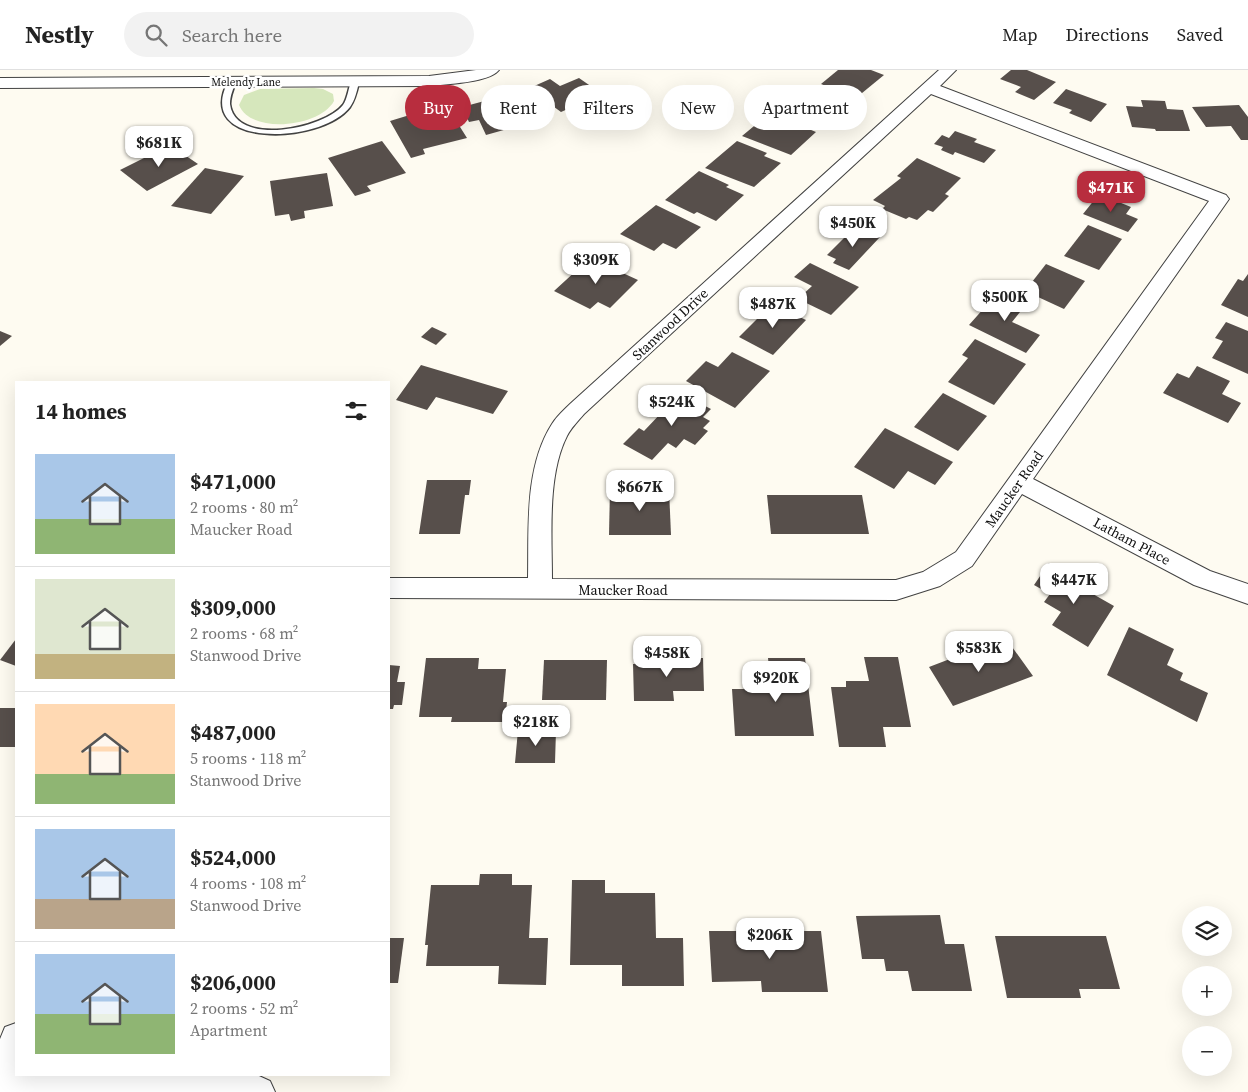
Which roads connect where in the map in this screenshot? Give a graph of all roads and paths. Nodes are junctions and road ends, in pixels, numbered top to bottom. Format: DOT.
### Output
graph roads {
  1 [pos="491,70"];
  2 [pos="948,70"];
  3 [pos="232,82"];
  4 [pos="355,82"];
  5 [pos="0,83"];
  6 [pos="928,87"];
  7 [pos="1018,482"];
  8 [pos="390,588"];
  9 [pos="540,590"];
  10 [pos="1248,594"];
  11 [pos="15,1041"];
  12 [pos="0,1090"];
  13 [pos="259,1092"];
  1 -- 4 [label="street, Melendy Lane"];
  2 -- 6 [label="street, Stanwood Drive"];
  3 -- 4 [label="street, Melendy Lane"];
  3 -- 4 [label="lane"];
  3 -- 5 [label="street, Melendy Lane"];
  6 -- 7 [label="street, Maucker Road"];
  6 -- 9 [label="street, Stanwood Drive"];
  7 -- 9 [label="street, Maucker Road"];
  7 -- 10 [label="street, Latham Place"];
  8 -- 9 [label="street, Maucker Road"];
  11 -- 12 [label="street"];
  12 -- 13 [label="street"];
}
